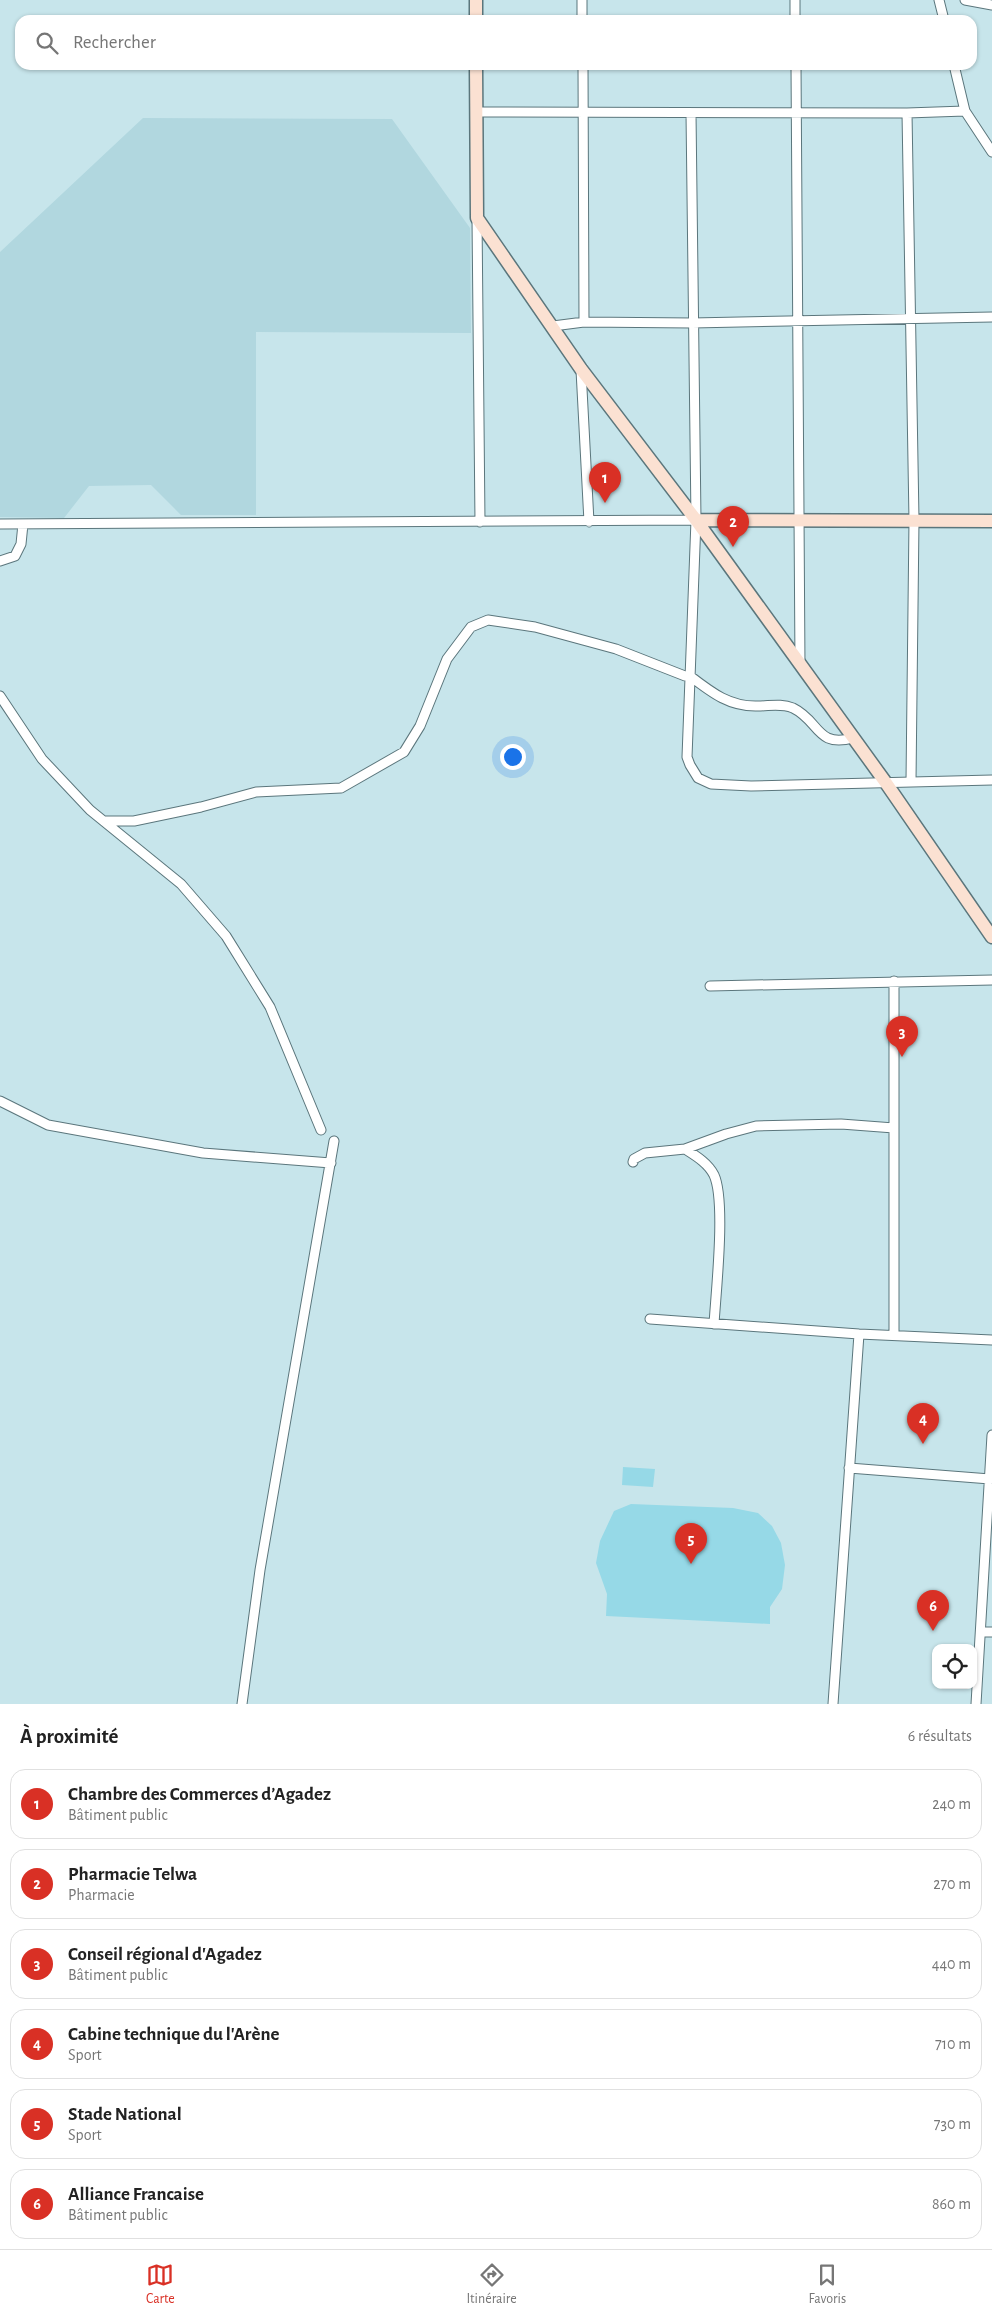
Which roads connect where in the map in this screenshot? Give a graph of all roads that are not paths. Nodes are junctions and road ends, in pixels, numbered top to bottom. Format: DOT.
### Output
graph roads {
  1 [pos="476,0"];
  2 [pos="582,0"];
  3 [pos="795,0"];
  4 [pos="939,0"];
  5 [pos="965,0"];
  6 [pos="992,5"];
  7 [pos="476,15"];
  8 [pos="582,15"];
  9 [pos="795,15"];
  10 [pos="943,15"];
  11 [pos="476,70"];
  12 [pos="583,70"];
  13 [pos="796,70"];
  14 [pos="955,70"];
  15 [pos="965,111"];
  16 [pos="477,112"];
  17 [pos="583,112"];
  18 [pos="691,113"];
  19 [pos="797,113"];
  20 [pos="907,113"];
  21 [pos="992,152"];
  22 [pos="477,218"];
  23 [pos="992,317"];
  24 [pos="911,319"];
  25 [pos="798,321"];
  26 [pos="584,322"];
  27 [pos="692,323"];
  28 [pos="553,326"];
  29 [pos="581,368"];
  30 [pos="696,520"];
  31 [pos="799,520"];
  32 [pos="914,520"];
  33 [pos="992,521"];
  34 [pos="480,522"];
  35 [pos="589,522"];
  36 [pos="0,524"];
  37 [pos="24,524"];
  38 [pos="0,561"];
  39 [pos="800,665"];
  40 [pos="690,676"];
  41 [pos="0,696"];
  42 [pos="853,738"];
  43 [pos="992,780"];
  44 [pos="911,781"];
  45 [pos="886,783"];
  46 [pos="104,821"];
  47 [pos="992,937"];
  48 [pos="992,980"];
  49 [pos="894,981"];
  50 [pos="710,986"];
  51 [pos="0,1101"];
  52 [pos="894,1128"];
  53 [pos="320,1130"];
  54 [pos="334,1141"];
  55 [pos="685,1149"];
  56 [pos="634,1162"];
  57 [pos="331,1163"];
  58 [pos="650,1320"];
  59 [pos="714,1324"];
  60 [pos="859,1334"];
  61 [pos="894,1334"];
  62 [pos="992,1340"];
  63 [pos="992,1435"];
  64 [pos="849,1468"];
  65 [pos="990,1478"];
  66 [pos="981,1632"];
  67 [pos="992,1632"];
  68 [pos="242,1704"];
  69 [pos="832,1704"];
  70 [pos="976,1704"];
  1 -- 7 [label="main road"];
  2 -- 8 [label="street"];
  3 -- 9 [label="street"];
  4 -- 10 [label="street"];
  5 -- 6 [label="street"];
  11 -- 16 [label="main road"];
  12 -- 17 [label="street"];
  13 -- 19 [label="street"];
  14 -- 15 [label="street"];
  15 -- 20 [label="street"];
  15 -- 21 [label="street"];
  16 -- 17 [label="street"];
  16 -- 22 [label="main road"];
  17 -- 18 [label="street"];
  17 -- 26 [label="street"];
  18 -- 19 [label="street"];
  18 -- 27 [label="street"];
  19 -- 20 [label="street"];
  19 -- 25 [label="street"];
  20 -- 24 [label="street"];
  22 -- 28 [label="main road"];
  22 -- 34 [label="street"];
  23 -- 24 [label="street"];
  24 -- 25 [label="street"];
  24 -- 32 [label="street"];
  25 -- 27 [label="street"];
  25 -- 31 [label="street"];
  26 -- 27 [label="street"];
  26 -- 28 [label="street"];
  27 -- 30 [label="street"];
  28 -- 29 [label="main road"];
  29 -- 30 [label="main road"];
  29 -- 35 [label="street"];
  30 -- 31 [label="main road"];
  30 -- 35 [label="street"];
  30 -- 39 [label="main road"];
  30 -- 40 [label="street"];
  31 -- 32 [label="main road"];
  31 -- 39 [label="street"];
  32 -- 33 [label="main road"];
  32 -- 44 [label="street"];
  34 -- 35 [label="street"];
  34 -- 37 [label="street"];
  36 -- 37 [label="street"];
  37 -- 38 [label="street"];
  39 -- 42 [label="main road"];
  40 -- 42 [label="street"];
  40 -- 45 [label="street"];
  40 -- 46 [label="street"];
  41 -- 46 [label="street"];
  42 -- 45 [label="main road"];
  43 -- 44 [label="street"];
  44 -- 45 [label="street"];
  45 -- 47 [label="main road"];
  46 -- 53 [label="street"];
  48 -- 49 [label="street"];
  49 -- 50 [label="street"];
  49 -- 52 [label="street"];
  51 -- 57 [label="street"];
  52 -- 55 [label="street"];
  52 -- 61 [label="street"];
  54 -- 57 [label="street"];
  55 -- 56 [label="street"];
  55 -- 59 [label="street"];
  57 -- 68 [label="street"];
  58 -- 59 [label="street"];
  59 -- 60 [label="street"];
  60 -- 61 [label="street"];
  60 -- 64 [label="street"];
  61 -- 62 [label="street"];
  63 -- 65 [label="street"];
  64 -- 65 [label="street"];
  64 -- 69 [label="street"];
  65 -- 66 [label="street"];
  66 -- 67 [label="street"];
  66 -- 70 [label="street"];
}
